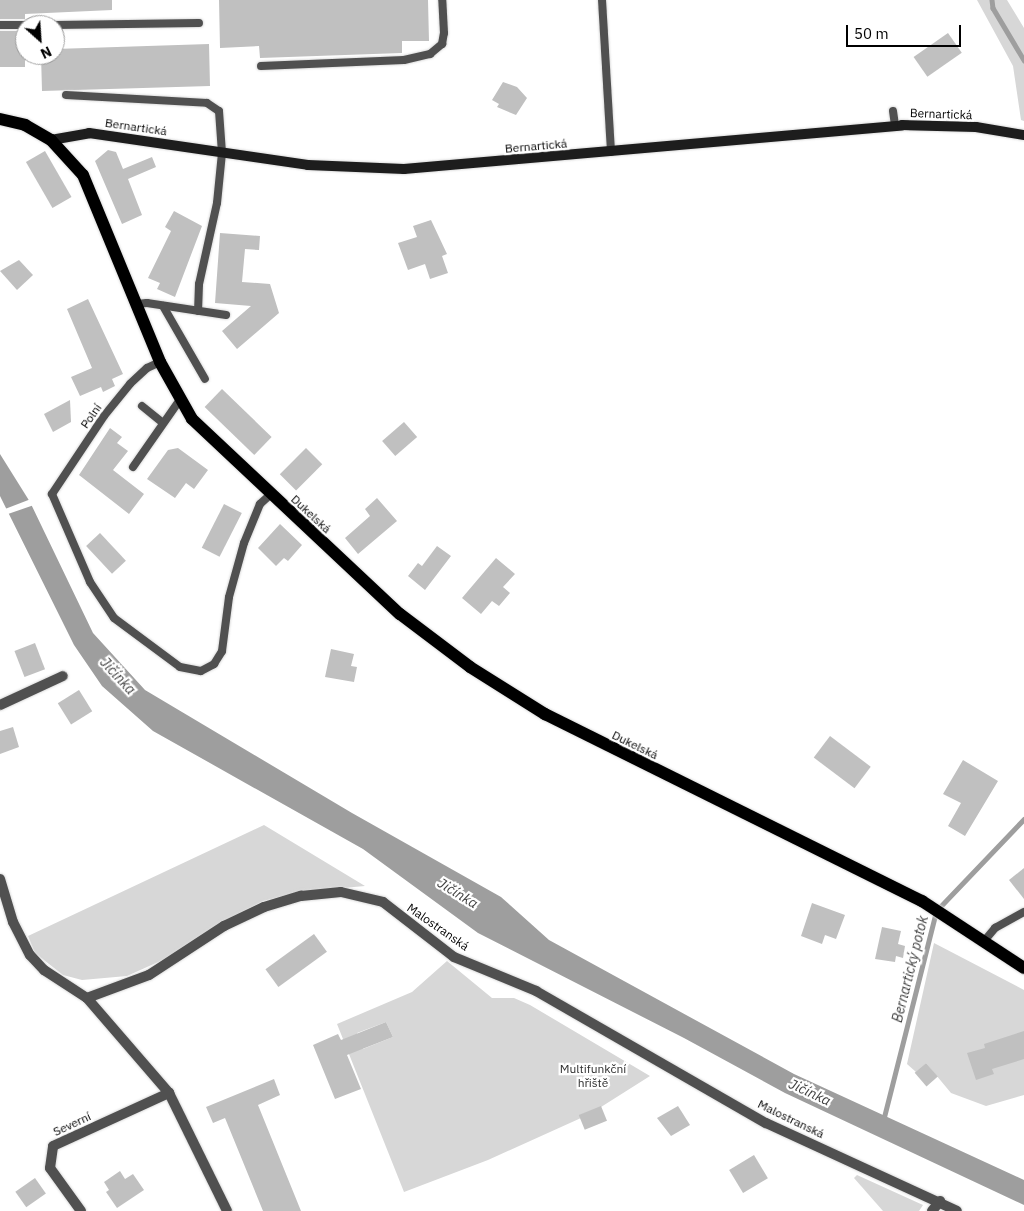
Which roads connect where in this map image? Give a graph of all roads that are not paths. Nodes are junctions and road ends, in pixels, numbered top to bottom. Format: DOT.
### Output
graph roads {
  1 [pos="442,0"];
  2 [pos="602,0"];
  3 [pos="199,23"];
  4 [pos="0,25"];
  5 [pos="15,25"];
  6 [pos="65,25"];
  7 [pos="261,66"];
  8 [pos="66,95"];
  9 [pos="894,111"];
  10 [pos="0,119"];
  11 [pos="895,126"];
  12 [pos="1024,135"];
  13 [pos="51,140"];
  14 [pos="222,152"];
  15 [pos="611,152"];
  16 [pos="136,304"];
  17 [pos="163,306"];
  18 [pos="198,311"];
  19 [pos="226,315"];
  20 [pos="160,362"];
  21 [pos="205,378"];
  22 [pos="179,401"];
  23 [pos="142,406"];
  24 [pos="162,422"];
  25 [pos="133,467"];
  26 [pos="270,495"];
  27 [pos="63,676"];
  28 [pos="0,705"];
  29 [pos="0,879"];
  30 [pos="1024,912"];
  31 [pos="985,940"];
  32 [pos="1024,968"];
  33 [pos="87,998"];
  34 [pos="169,1093"];
  35 [pos="940,1201"];
  36 [pos="81,1211"];
  37 [pos="227,1211"];
  38 [pos="932,1211"];
  39 [pos="957,1211"];
  1 -- 7 [label="lane"];
  2 -- 15 [label="lane"];
  3 -- 6 [label="lane"];
  4 -- 5 [label="lane"];
  8 -- 14 [label="lane"];
  9 -- 11 [label="lane"];
  10 -- 13 [label="main road, Dukelská"];
  11 -- 12 [label="street, Bernartická"];
  11 -- 15 [label="street, Bernartická"];
  13 -- 14 [label="street, Bernartická"];
  13 -- 16 [label="main road, Dukelská"];
  14 -- 15 [label="street, Bernartická"];
  14 -- 18 [label="lane"];
  16 -- 17 [label="lane"];
  16 -- 20 [label="main road, Dukelská"];
  17 -- 18 [label="lane"];
  17 -- 21 [label="lane"];
  18 -- 19 [label="lane"];
  20 -- 22 [label="main road, Dukelská"];
  20 -- 26 [label="lane, Polní"];
  22 -- 24 [label="lane"];
  22 -- 26 [label="main road, Dukelská"];
  23 -- 24 [label="lane"];
  24 -- 25 [label="lane"];
  26 -- 31 [label="main road, Dukelská"];
  27 -- 28 [label="street"];
  29 -- 33 [label="street"];
  30 -- 31 [label="lane"];
  31 -- 32 [label="main road, Dukelská"];
  33 -- 34 [label="street"];
  33 -- 35 [label="street, Malostranská"];
  34 -- 36 [label="street, Severní"];
  34 -- 37 [label="street"];
  35 -- 38 [label="street"];
  35 -- 39 [label="street, Malostranská"];
}
